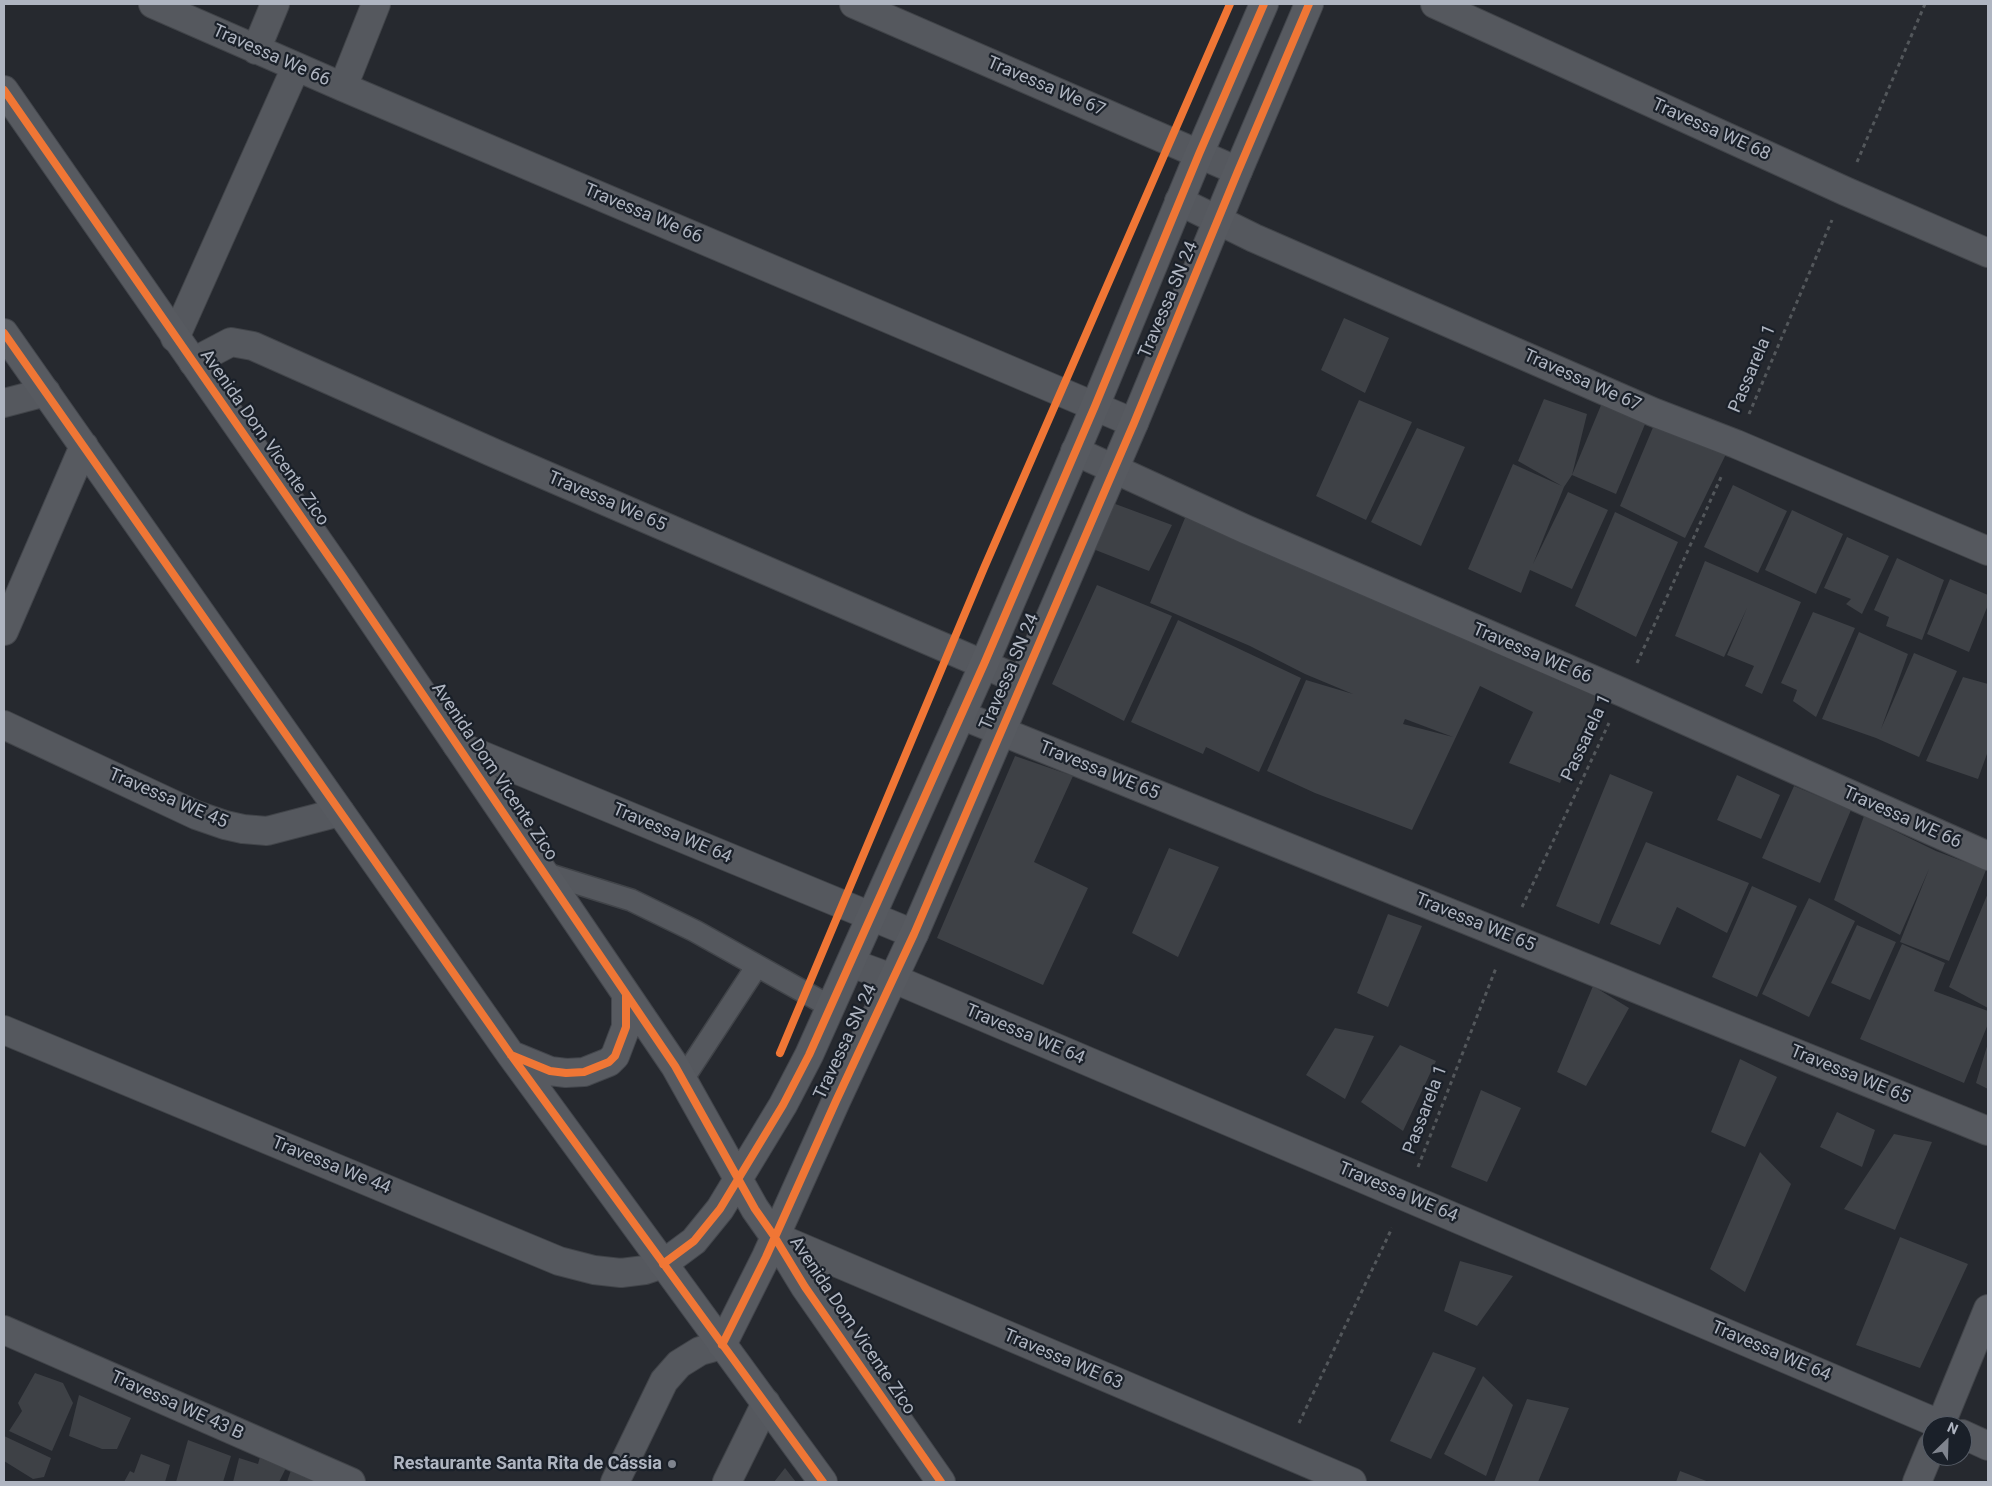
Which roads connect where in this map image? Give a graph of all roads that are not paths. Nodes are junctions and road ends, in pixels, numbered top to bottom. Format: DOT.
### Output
graph roads {
  1 [pos="153,4"];
  2 [pos="275,4"];
  3 [pos="376,4"];
  4 [pos="854,4"];
  5 [pos="1264,4"];
  6 [pos="1309,4"];
  7 [pos="1435,4"];
  8 [pos="256,50"];
  9 [pos="296,67"];
  10 [pos="343,88"];
  11 [pos="4,90"];
  12 [pos="1199,154"];
  13 [pos="1238,171"];
  14 [pos="1180,201"];
  15 [pos="1219,219"];
  16 [pos="1988,253"];
  17 [pos="4,333"];
  18 [pos="175,338"];
  19 [pos="193,362"];
  20 [pos="46,392"];
  21 [pos="4,403"];
  22 [pos="1095,406"];
  23 [pos="1134,423"];
  24 [pos="84,446"];
  25 [pos="1075,451"];
  26 [pos="1114,468"];
  27 [pos="1988,551"];
  28 [pos="4,631"];
  29 [pos="984,664"];
  30 [pos="1022,681"];
  31 [pos="961,715"];
  32 [pos="4,725"];
  33 [pos="1001,732"];
  34 [pos="457,745"];
  35 [pos="340,812"];
  36 [pos="1988,856"];
  37 [pos="544,874"];
  38 [pos="872,916"];
  39 [pos="914,934"];
  40 [pos="851,963"];
  41 [pos="757,966"];
  42 [pos="892,978"];
  43 [pos="626,995"];
  44 [pos="831,1007"];
  45 [pos="4,1030"];
  46 [pos="511,1055"];
  47 [pos="684,1080"];
  48 [pos="1988,1131"];
  49 [pos="739,1179"];
  50 [pos="774,1236"];
  51 [pos="664,1264"];
  52 [pos="1988,1309"];
  53 [pos="4,1330"];
  54 [pos="722,1345"];
  55 [pos="766,1403"];
  56 [pos="1949,1416"];
  57 [pos="1922,1421"];
  58 [pos="1972,1441"];
  59 [pos="1988,1446"];
  60 [pos="1925,1466"];
  61 [pos="350,1482"];
  62 [pos="615,1482"];
  63 [pos="727,1482"];
  64 [pos="823,1482"];
  65 [pos="941,1482"];
  66 [pos="1352,1482"];
  67 [pos="1917,1482"];
  1 -- 8 [label="street, Travessa We 66"];
  2 -- 8 [label="street"];
  3 -- 10 [label="street"];
  4 -- 12 [label="street, Travessa We 67"];
  5 -- 12 [label="main road, Travessa SN 24"];
  6 -- 13 [label="main road, Travessa SN 24"];
  7 -- 16 [label="street, Travessa WE 68"];
  8 -- 9 [label="street, Travessa We 66"];
  9 -- 10 [label="street, Travessa We 66"];
  9 -- 18 [label="street"];
  10 -- 22 [label="street, Travessa We 66"];
  11 -- 18 [label="main road, Avenida Dom Vicente Zico"];
  12 -- 13 [label="street, Travessa We 67"];
  12 -- 14 [label="main road, Travessa SN 24"];
  13 -- 15 [label="main road, Travessa SN 24"];
  14 -- 15 [label="street, Travessa We 67"];
  14 -- 22 [label="main road, Travessa SN 24"];
  15 -- 23 [label="main road, Travessa SN 24"];
  15 -- 27 [label="street, Travessa We 67"];
  17 -- 20 [label="main road"];
  18 -- 19 [label="main road, Avenida Dom Vicente Zico"];
  19 -- 29 [label="street, Travessa We 65"];
  19 -- 34 [label="main road, Avenida Dom Vicente Zico"];
  20 -- 21 [label="street"];
  20 -- 24 [label="main road"];
  22 -- 23 [label="street, Travessa We 66"];
  22 -- 25 [label="main road, Travessa SN 24"];
  23 -- 26 [label="main road, Travessa SN 24"];
  24 -- 28 [label="main road"];
  24 -- 35 [label="main road"];
  25 -- 26 [label="street, Travessa WE 66"];
  25 -- 29 [label="main road, Travessa SN 24"];
  26 -- 30 [label="main road, Travessa SN 24"];
  26 -- 36 [label="street, Travessa WE 66"];
  29 -- 30 [label="street, Travessa We 65"];
  29 -- 31 [label="main road, Travessa SN 24"];
  30 -- 33 [label="main road, Travessa SN 24"];
  31 -- 33 [label="street, Travessa WE 65"];
  31 -- 38 [label="main road, Travessa SN 24"];
  32 -- 35 [label="street, Travessa WE 45"];
  33 -- 39 [label="main road, Travessa SN 24"];
  33 -- 48 [label="street, Travessa WE 65"];
  34 -- 37 [label="main road, Avenida Dom Vicente Zico"];
  34 -- 38 [label="street, Travessa WE 64"];
  35 -- 46 [label="main road"];
  37 -- 41 [label="lane"];
  37 -- 43 [label="main road, Avenida Dom Vicente Zico"];
  38 -- 39 [label="street, Travessa WE 64"];
  38 -- 40 [label="main road, Travessa SN 24"];
  39 -- 42 [label="main road, Travessa SN 24"];
  40 -- 42 [label="street, Travessa WE 64"];
  40 -- 44 [label="main road, Travessa SN 24"];
  41 -- 44 [label="lane"];
  41 -- 47 [label="lane"];
  42 -- 50 [label="main road, Travessa SN 24"];
  42 -- 57 [label="street, Travessa WE 64"];
  43 -- 46 [label="main road"];
  43 -- 47 [label="main road, Avenida Dom Vicente Zico"];
  44 -- 49 [label="main road, Travessa SN 24"];
  45 -- 51 [label="street, Travessa We 44"];
  46 -- 51 [label="main road"];
  47 -- 49 [label="main road, Avenida Dom Vicente Zico"];
  49 -- 50 [label="main road, Avenida Dom Vicente Zico"];
  49 -- 51 [label="main road, Travessa SN 24"];
  50 -- 54 [label="main road, Travessa SN 24"];
  50 -- 65 [label="main road, Avenida Dom Vicente Zico"];
  50 -- 66 [label="street, Travessa WE 63"];
  51 -- 54 [label="main road"];
  52 -- 56 [label="street"];
  53 -- 61 [label="street, Travessa WE 43 B"];
  54 -- 55 [label="main road"];
  54 -- 62 [label="street"];
  55 -- 63 [label="street"];
  55 -- 64 [label="main road"];
  58 -- 59 [label="street, Travessa WE 64"];
  60 -- 67 [label="street"];
}
